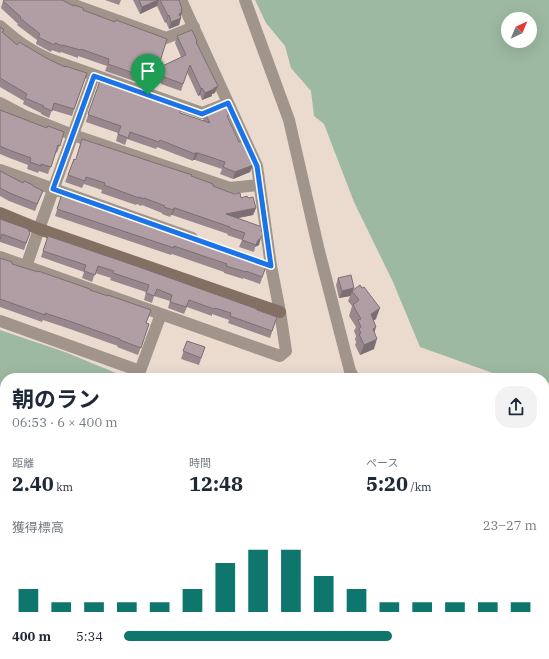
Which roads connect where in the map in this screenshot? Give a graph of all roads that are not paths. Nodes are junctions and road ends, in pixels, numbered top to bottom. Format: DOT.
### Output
graph roads {
  1 [pos="62,0"];
  2 [pos="181,0"];
  3 [pos="245,0"];
  4 [pos="0,26"];
  5 [pos="194,27"];
  6 [pos="94,76"];
  7 [pos="0,103"];
  8 [pos="228,103"];
  9 [pos="73,135"];
  10 [pos="0,170"];
  11 [pos="259,185"];
  12 [pos="53,189"];
  13 [pos="0,214"];
  14 [pos="39,229"];
  15 [pos="203,242"];
  16 [pos="0,257"];
  17 [pos="256,261"];
  18 [pos="271,266"];
  19 [pos="26,267"];
  20 [pos="280,312"];
  21 [pos="161,314"];
  22 [pos="0,321"];
  23 [pos="351,373"];
  1 -- 5 [label="street"];
  2 -- 5 [label="street"];
  3 -- 23 [label="street"];
  4 -- 6 [label="street"];
  5 -- 8 [label="street"];
  6 -- 8 [label="street"];
  6 -- 9 [label="street"];
  7 -- 9 [label="street"];
  8 -- 11 [label="street"];
  9 -- 11 [label="street"];
  9 -- 12 [label="street"];
  10 -- 12 [label="street"];
  11 -- 18 [label="street"];
  12 -- 14 [label="street"];
  12 -- 15 [label="street"];
  13 -- 14 [label="street"];
  14 -- 19 [label="street"];
  14 -- 20 [label="street"];
  16 -- 19 [label="street"];
  17 -- 18 [label="street"];
  18 -- 20 [label="street"];
  19 -- 21 [label="street"];
  20 -- 21 [label="street"];
  21 -- 22 [label="street"];
}
